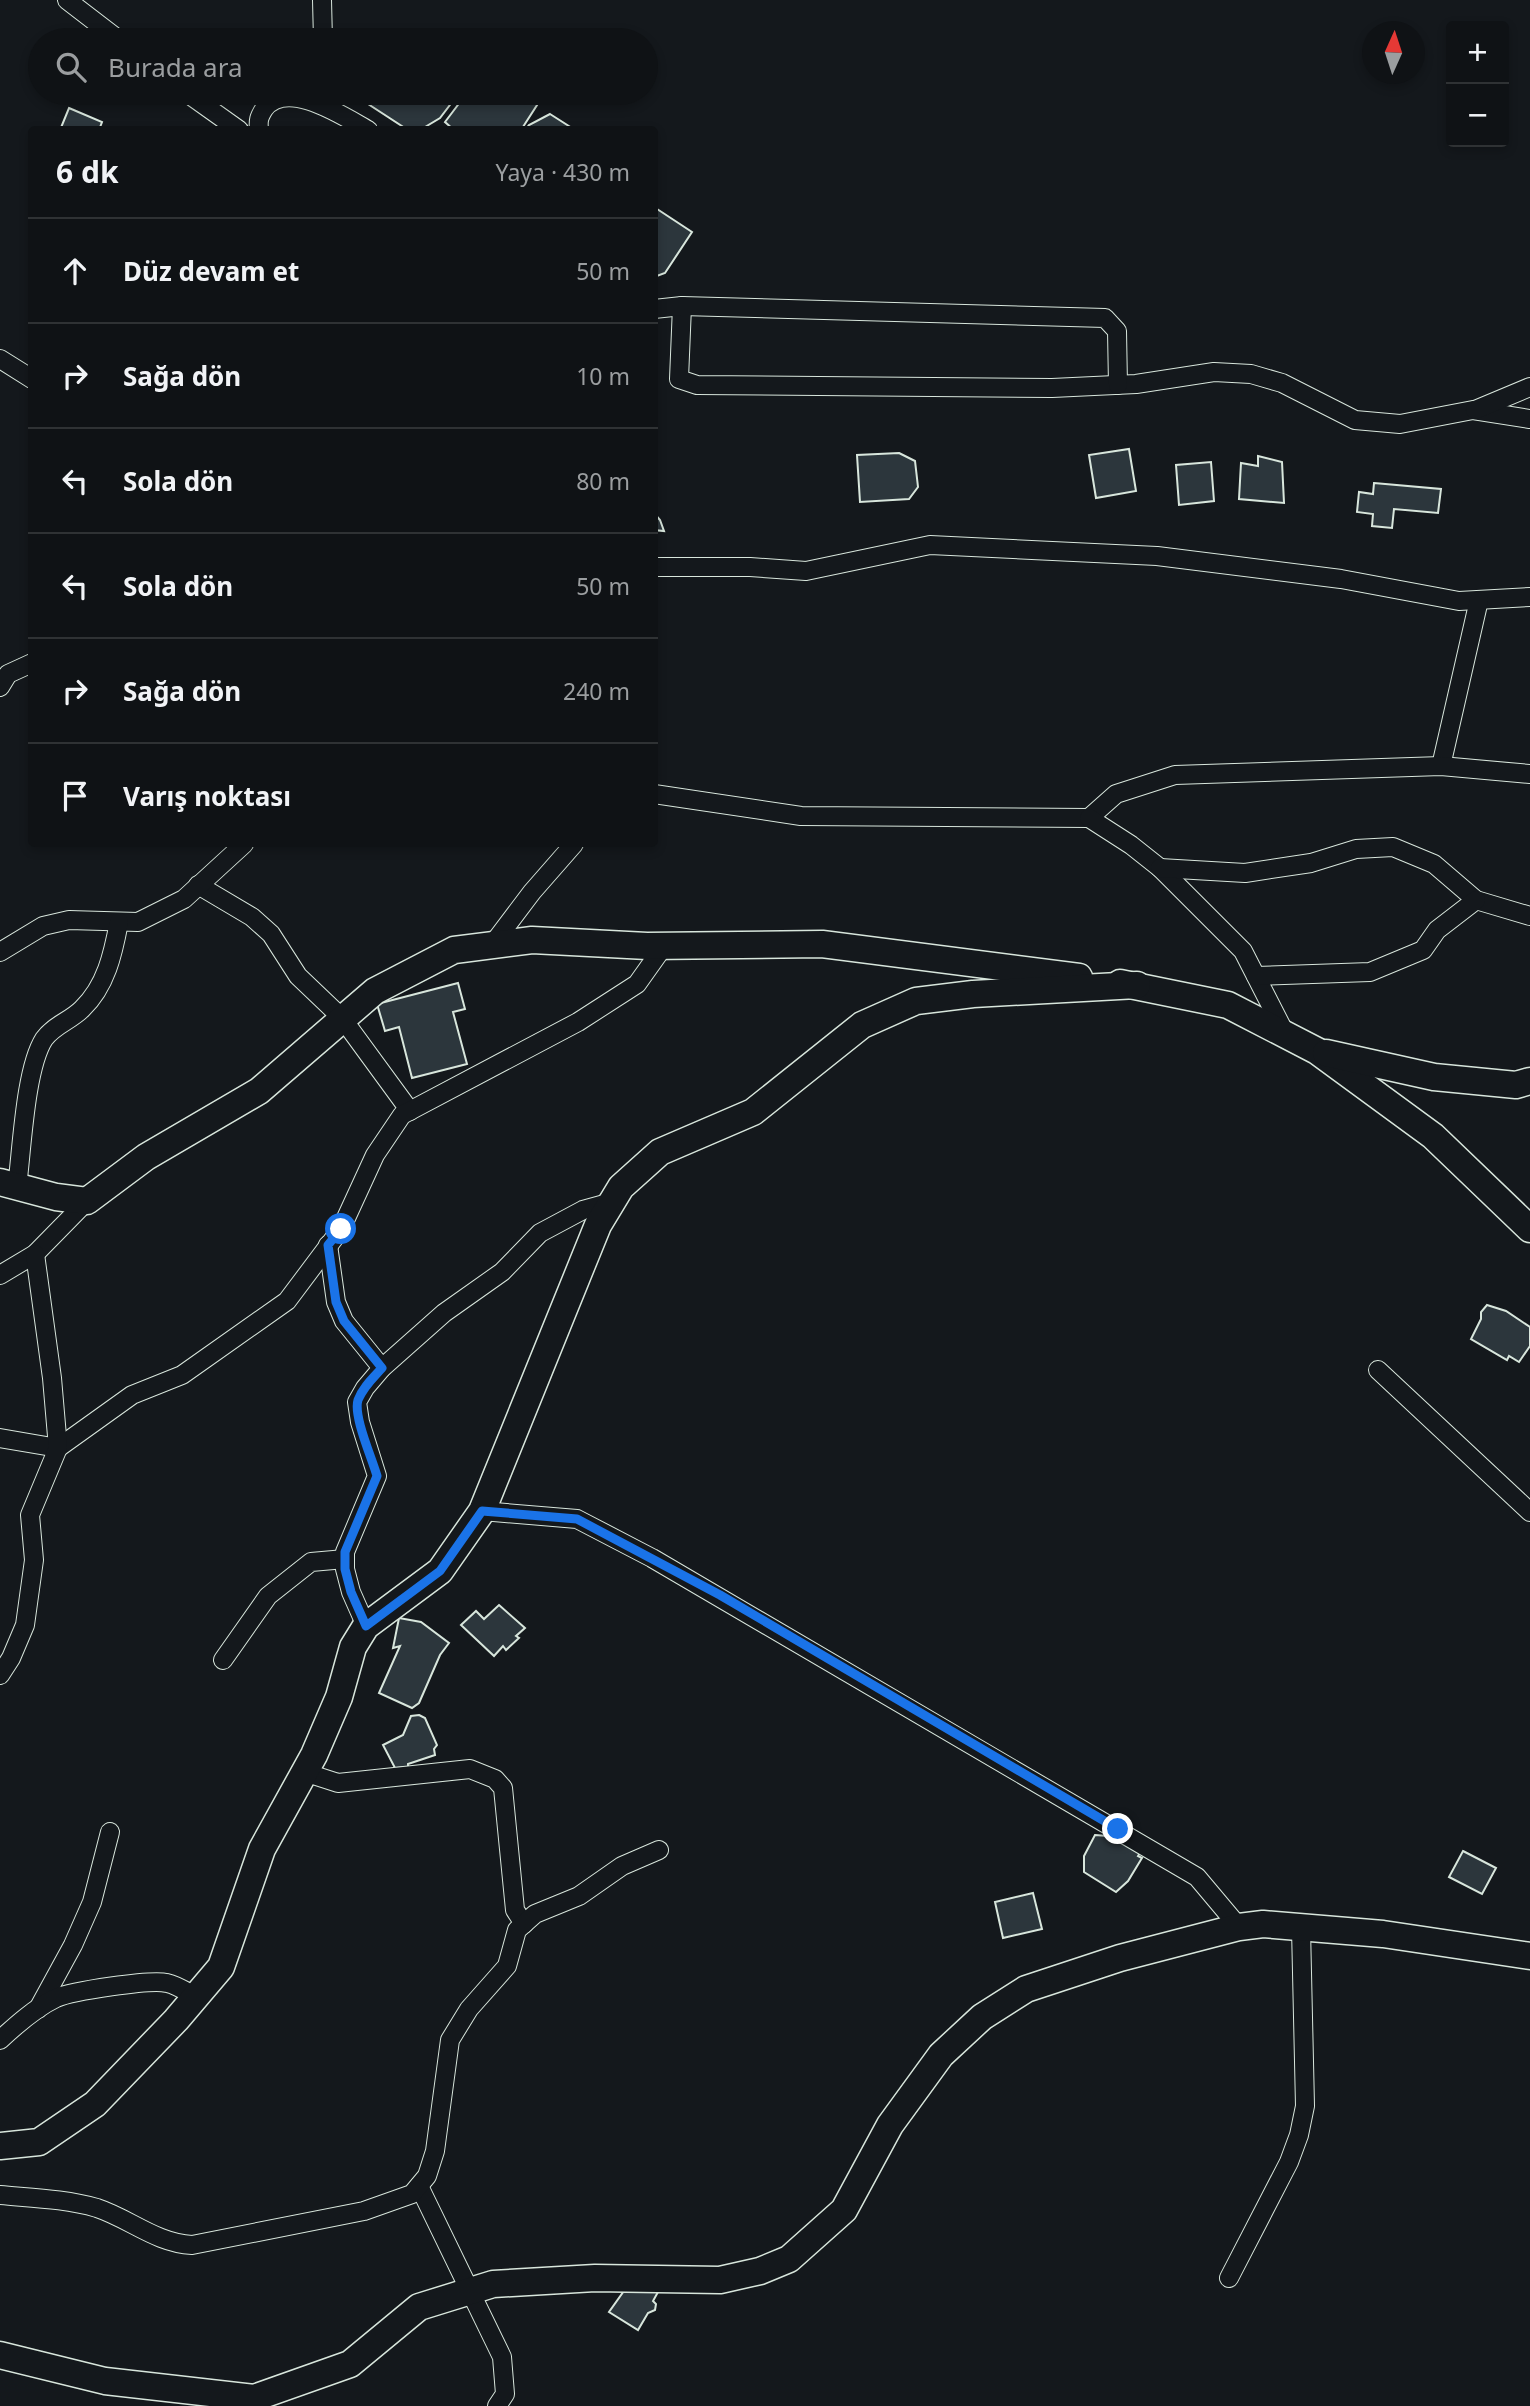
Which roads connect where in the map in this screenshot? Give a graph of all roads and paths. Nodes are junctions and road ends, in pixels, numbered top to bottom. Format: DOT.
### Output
graph roads {
  1 [pos="67,0"];
  2 [pos="322,0"];
  3 [pos="103,28"];
  4 [pos="323,28"];
  5 [pos="204,105"];
  6 [pos="268,105"];
  7 [pos="333,105"];
  8 [pos="233,126"];
  9 [pos="259,126"];
  10 [pos="362,126"];
  11 [pos="682,306"];
  12 [pos="658,309"];
  13 [pos="0,359"];
  14 [pos="28,376"];
  15 [pos="1118,385"];
  16 [pos="1530,387"];
  17 [pos="1474,410"];
  18 [pos="1530,419"];
  19 [pos="658,567"];
  20 [pos="1530,597"];
  21 [pos="1479,600"];
  22 [pos="28,665"];
  23 [pos="0,687"];
  24 [pos="1441,766"];
  25 [pos="1530,774"];
  26 [pos="658,794"];
  27 [pos="1089,818"];
  28 [pos="240,847"];
  29 [pos="570,847"];
  30 [pos="1160,868"];
  31 [pos="198,885"];
  32 [pos="1476,900"];
  33 [pos="1530,916"];
  34 [pos="119,922"];
  35 [pos="492,945"];
  36 [pos="664,946"];
  37 [pos="1,948"];
  38 [pos="1256,976"];
  39 [pos="1137,985"];
  40 [pos="342,1018"];
  41 [pos="1286,1035"];
  42 [pos="1317,1051"];
  43 [pos="1530,1081"];
  44 [pos="410,1111"];
  45 [pos="9,1184"];
  46 [pos="87,1201"];
  47 [pos="612,1202"];
  48 [pos="1530,1229"];
  49 [pos="328,1245"];
  50 [pos="35,1254"];
  51 [pos="0,1275"];
  52 [pos="382,1368"];
  53 [pos="1378,1370"];
  54 [pos="0,1438"];
  55 [pos="58,1448"];
  56 [pos="482,1511"];
  57 [pos="1530,1512"];
  58 [pos="345,1559"];
  59 [pos="366,1626"];
  60 [pos="223,1660"];
  61 [pos="0,1675"];
  62 [pos="304,1772"];
  63 [pos="110,1832"];
  64 [pos="659,1850"];
  65 [pos="524,1924"];
  66 [pos="1239,1927"];
  67 [pos="1301,1928"];
  68 [pos="1530,1956"];
  69 [pos="196,1997"];
  70 [pos="37,2010"];
  71 [pos="0,2040"];
  72 [pos="0,2146"];
  73 [pos="419,2186"];
  74 [pos="0,2194"];
  75 [pos="1229,2278"];
  76 [pos="471,2291"];
  77 [pos="0,2356"];
  78 [pos="497,2406"];
  1 -- 3 [label="street"];
  2 -- 4 [label="street"];
  5 -- 8 [label="street"];
  6 -- 9 [label="street"];
  7 -- 10 [label="street"];
  11 -- 12 [label="street"];
  11 -- 15 [label="street"];
  11 -- 15 [label="street"];
  13 -- 14 [label="street"];
  15 -- 17 [label="street"];
  16 -- 17 [label="street"];
  17 -- 18 [label="street"];
  19 -- 21 [label="street"];
  20 -- 21 [label="street"];
  21 -- 24 [label="street"];
  22 -- 23 [label="street"];
  24 -- 25 [label="street"];
  24 -- 27 [label="street"];
  26 -- 27 [label="street"];
  27 -- 30 [label="street"];
  28 -- 31 [label="street"];
  29 -- 35 [label="street"];
  30 -- 32 [label="street"];
  30 -- 38 [label="street"];
  31 -- 34 [label="street"];
  31 -- 40 [label="street"];
  32 -- 33 [label="street"];
  32 -- 38 [label="street"];
  34 -- 37 [label="street"];
  34 -- 45 [label="street"];
  35 -- 36 [label="street"];
  35 -- 40 [label="street"];
  36 -- 39 [label="street"];
  36 -- 44 [label="street"];
  38 -- 41 [label="street"];
  39 -- 41 [label="street"];
  39 -- 47 [label="street"];
  40 -- 44 [label="street"];
  40 -- 46 [label="street"];
  41 -- 42 [label="street"];
  42 -- 43 [label="street"];
  42 -- 48 [label="street"];
  44 -- 49 [label="street"];
  45 -- 46 [label="street"];
  46 -- 50 [label="street"];
  47 -- 52 [label="street"];
  47 -- 56 [label="street"];
  49 -- 52 [label="street"];
  49 -- 55 [label="street"];
  50 -- 51 [label="street"];
  50 -- 55 [label="street"];
  52 -- 58 [label="street"];
  53 -- 57 [label="street"];
  54 -- 55 [label="street"];
  55 -- 61 [label="street"];
  56 -- 59 [label="street"];
  56 -- 66 [label="street"];
  58 -- 59 [label="street"];
  58 -- 60 [label="street"];
  59 -- 62 [label="street"];
  62 -- 65 [label="street"];
  62 -- 69 [label="street"];
  63 -- 70 [label="street"];
  64 -- 65 [label="street"];
  65 -- 73 [label="street"];
  66 -- 67 [label="street"];
  66 -- 76 [label="street"];
  67 -- 68 [label="street"];
  67 -- 75 [label="street"];
  69 -- 70 [label="street"];
  69 -- 72 [label="street"];
  70 -- 71 [label="street"];
  73 -- 74 [label="street"];
  73 -- 76 [label="street"];
  76 -- 77 [label="street"];
  76 -- 78 [label="street"];
}
